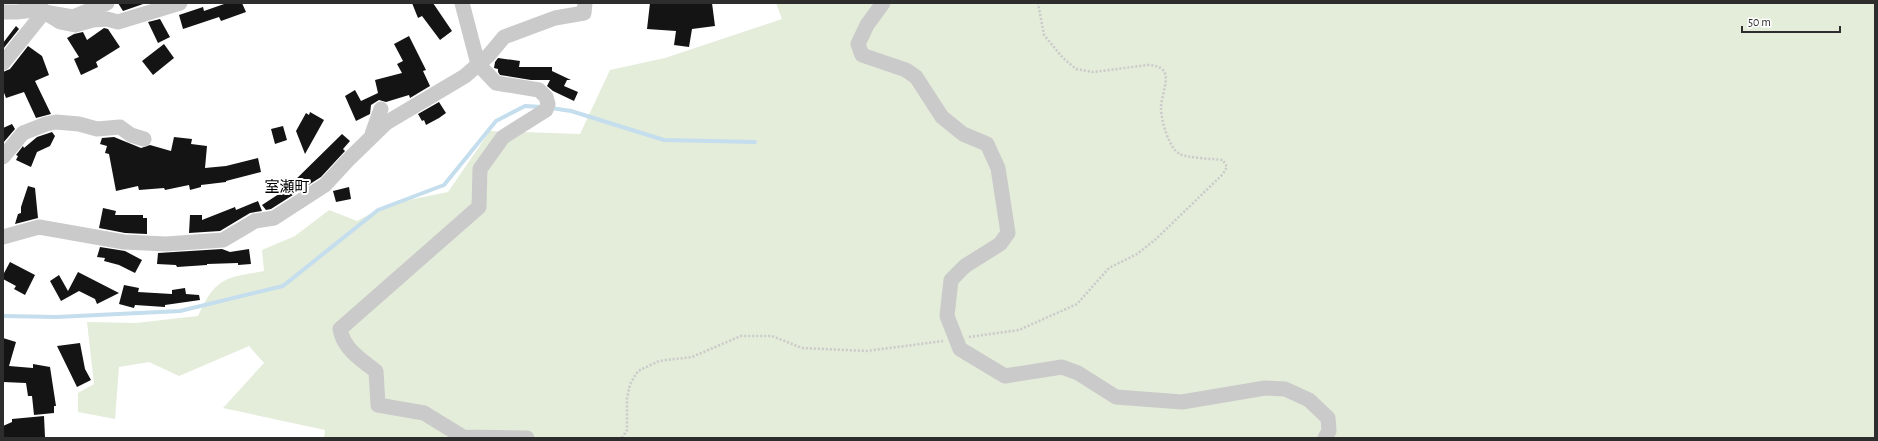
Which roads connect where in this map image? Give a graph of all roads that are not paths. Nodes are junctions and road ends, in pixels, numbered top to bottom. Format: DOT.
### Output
graph roads {
  1 [pos="107,3"];
  2 [pos="180,3"];
  3 [pos="462,3"];
  4 [pos="585,3"];
  5 [pos="883,3"];
  6 [pos="42,8"];
  7 [pos="3,12"];
  8 [pos="3,63"];
  9 [pos="478,64"];
  10 [pos="381,109"];
  11 [pos="144,139"];
  12 [pos="371,139"];
  13 [pos="3,157"];
  14 [pos="3,237"];
  15 [pos="527,438"];
  16 [pos="1325,438"];
  1 -- 6 [label="street"];
  2 -- 6 [label="street"];
  3 -- 9 [label="street"];
  4 -- 9 [label="street"];
  5 -- 16 [label="street"];
  6 -- 7 [label="street"];
  6 -- 8 [label="street"];
  9 -- 12 [label="street"];
  9 -- 15 [label="street"];
  10 -- 12 [label="street"];
  11 -- 13 [label="street"];
  12 -- 14 [label="street"];
}
